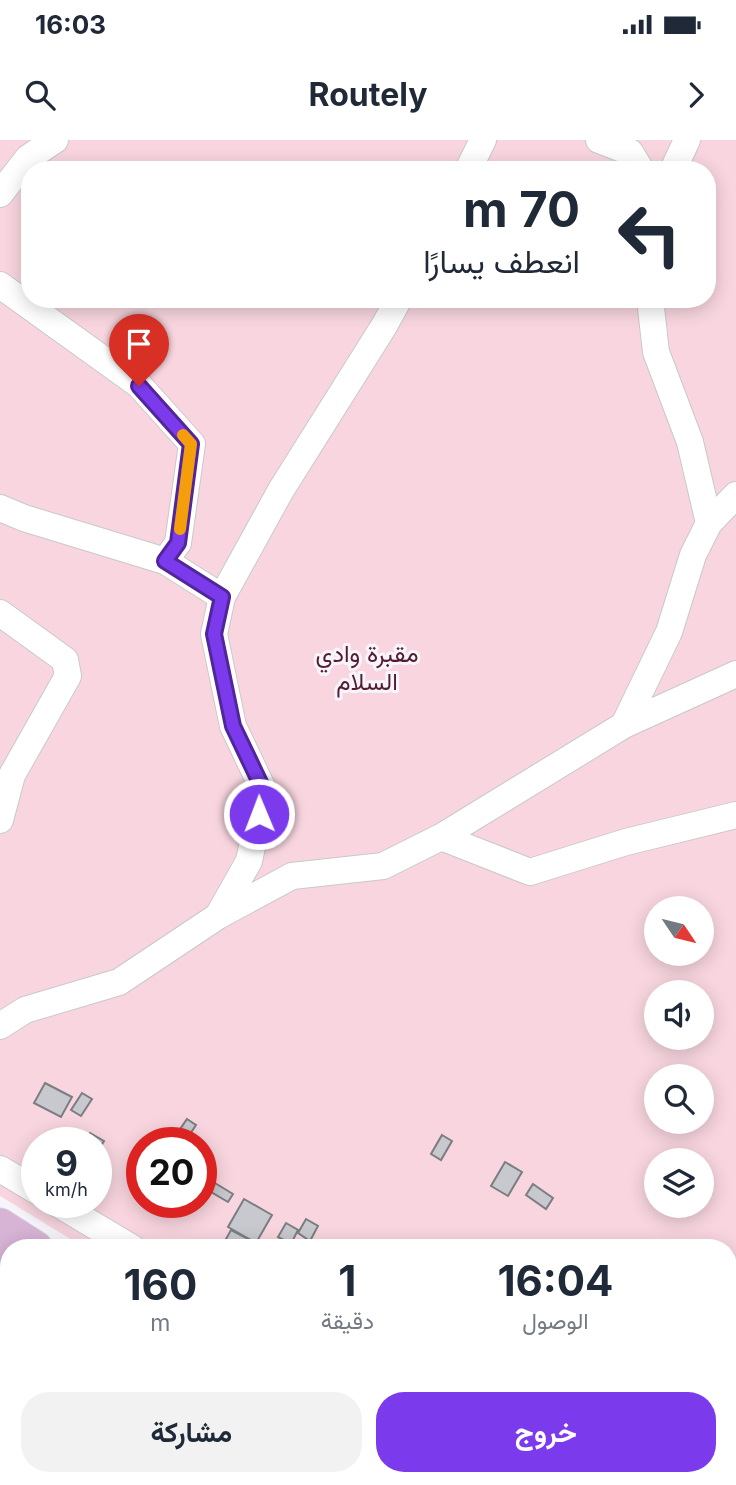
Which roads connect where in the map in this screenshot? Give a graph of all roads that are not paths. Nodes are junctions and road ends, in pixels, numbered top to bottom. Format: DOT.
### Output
graph roads {
  1 [pos="55,140"];
  2 [pos="483,140"];
  3 [pos="599,140"];
  4 [pos="687,140"];
  5 [pos="26,161"];
  6 [pos="472,161"];
  7 [pos="636,161"];
  8 [pos="677,161"];
  9 [pos="21,167"];
  10 [pos="0,194"];
  11 [pos="0,285"];
  12 [pos="21,300"];
  13 [pos="32,308"];
  14 [pos="394,308"];
  15 [pos="651,308"];
  16 [pos="736,495"];
  17 [pos="0,508"];
  18 [pos="709,523"];
  19 [pos="165,561"];
  20 [pos="222,597"];
  21 [pos="0,613"];
  22 [pos="736,674"];
  23 [pos="624,725"];
  24 [pos="736,815"];
  25 [pos="0,820"];
  26 [pos="441,837"];
  27 [pos="218,916"];
  28 [pos="0,1026"];
  29 [pos="0,1169"];
  30 [pos="21,1181"];
  31 [pos="82,1218"];
  32 [pos="0,1225"];
  33 [pos="22,1239"];
  34 [pos="117,1239"];
  1 -- 5 [label="street"];
  2 -- 6 [label="street"];
  3 -- 7 [label="street"];
  4 -- 8 [label="street"];
  9 -- 10 [label="street"];
  11 -- 12 [label="street"];
  13 -- 19 [label="street"];
  14 -- 20 [label="street"];
  15 -- 18 [label="street"];
  16 -- 18 [label="street"];
  17 -- 19 [label="street"];
  18 -- 23 [label="street"];
  19 -- 20 [label="street"];
  20 -- 27 [label="street"];
  21 -- 25 [label="street"];
  22 -- 23 [label="street"];
  23 -- 26 [label="street"];
  24 -- 26 [label="street"];
  26 -- 27 [label="street"];
  27 -- 28 [label="street"];
  29 -- 30 [label="street"];
  31 -- 34 [label="street"];
  32 -- 33 [label="main road"];
}
